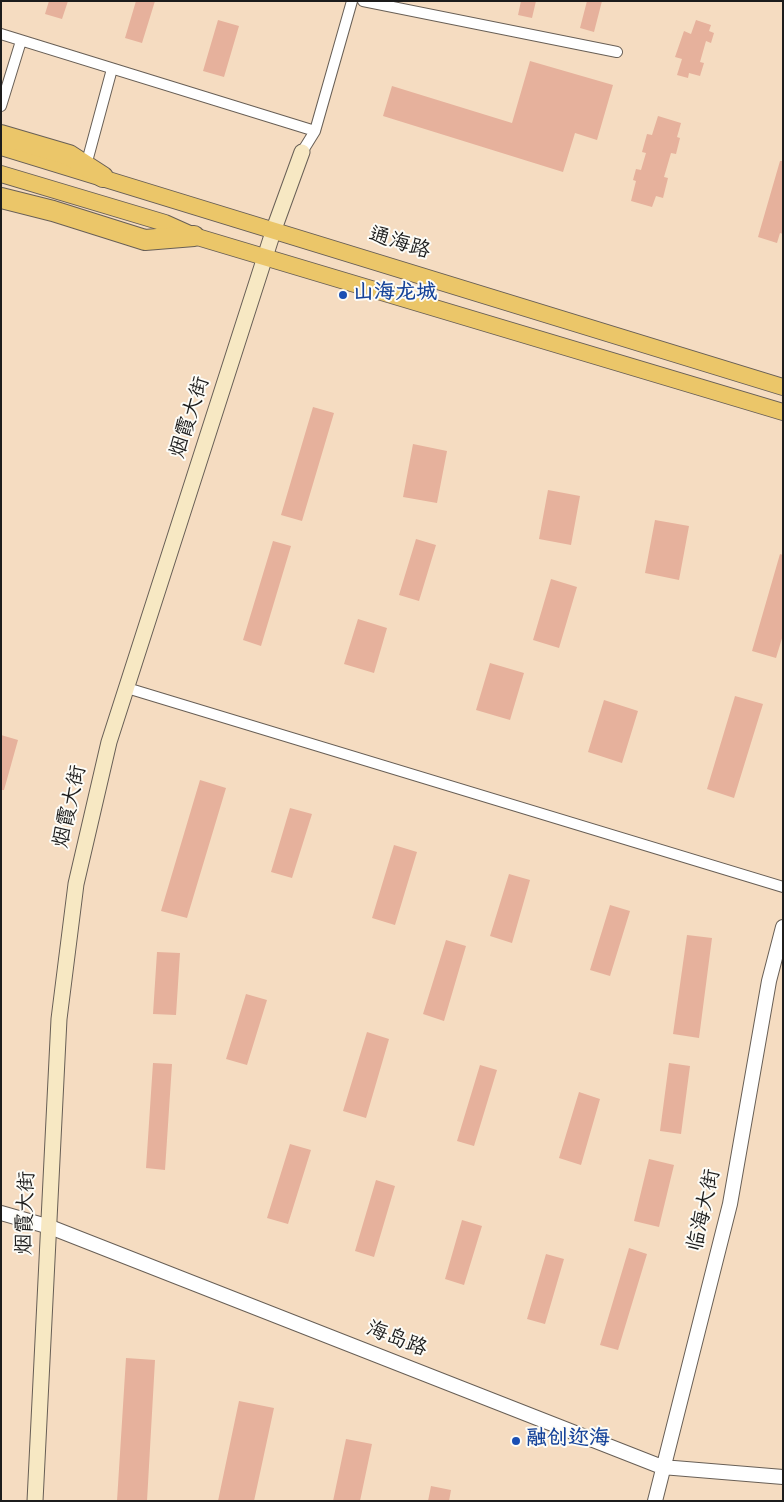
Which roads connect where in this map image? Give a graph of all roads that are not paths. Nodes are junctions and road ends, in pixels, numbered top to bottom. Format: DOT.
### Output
graph roads {
  1 [pos="352,1"];
  2 [pos="362,1"];
  3 [pos="1,34"];
  4 [pos="21,41"];
  5 [pos="617,52"];
  6 [pos="112,69"];
  7 [pos="1,106"];
  8 [pos="315,131"];
  9 [pos="1,135"];
  10 [pos="1,147"];
  11 [pos="302,152"];
  12 [pos="91,172"];
  13 [pos="1,174"];
  14 [pos="1,198"];
  15 [pos="274,229"];
  16 [pos="194,236"];
  17 [pos="266,256"];
  18 [pos="783,387"];
  19 [pos="783,412"];
  20 [pos="127,688"];
  21 [pos="783,888"];
  22 [pos="783,927"];
  23 [pos="1,1213"];
  24 [pos="50,1227"];
  25 [pos="662,1467"];
  26 [pos="783,1478"];
  27 [pos="35,1501"];
  28 [pos="655,1501"];
  1 -- 8 [label="street"];
  2 -- 5 [label="street"];
  3 -- 4 [label="street"];
  4 -- 6 [label="street"];
  4 -- 7 [label="street"];
  6 -- 8 [label="street"];
  6 -- 12 [label="street"];
  8 -- 11 [label="street"];
  9 -- 12 [label="highway"];
  10 -- 12 [label="main road, 通海路"];
  11 -- 15 [label="main road, 烟霞大街"];
  12 -- 15 [label="main road, 通海路"];
  13 -- 16 [label="main road"];
  14 -- 16 [label="highway"];
  15 -- 17 [label="main road, 烟霞大街"];
  15 -- 18 [label="main road, 通海路"];
  16 -- 17 [label="main road"];
  17 -- 19 [label="main road"];
  17 -- 20 [label="main road, 烟霞大街"];
  20 -- 21 [label="street"];
  20 -- 24 [label="main road, 烟霞大街"];
  22 -- 25 [label="street, 临海大街"];
  23 -- 24 [label="street, 海岛路"];
  24 -- 25 [label="street, 海岛路"];
  24 -- 27 [label="main road, 烟霞大街"];
  25 -- 26 [label="street, 海岛路"];
  25 -- 28 [label="street, 临海大街"];
}
